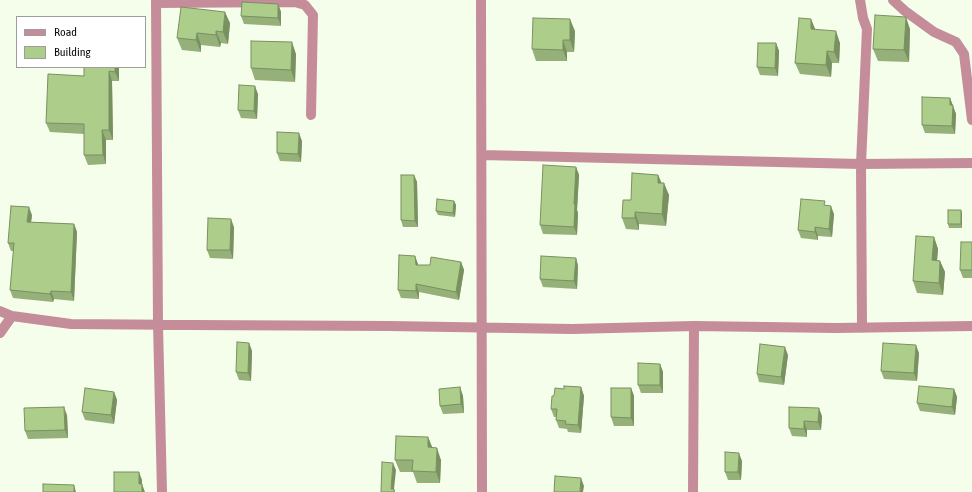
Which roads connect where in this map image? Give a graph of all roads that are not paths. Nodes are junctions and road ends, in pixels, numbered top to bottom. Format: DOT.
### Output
graph roads {
  1 [pos="481,0"];
  2 [pos="860,0"];
  3 [pos="893,0"];
  4 [pos="246,1"];
  5 [pos="156,2"];
  6 [pos="311,115"];
  7 [pos="972,120"];
  8 [pos="482,155"];
  9 [pos="972,163"];
  10 [pos="860,164"];
  11 [pos="0,311"];
  12 [pos="12,316"];
  13 [pos="158,325"];
  14 [pos="694,326"];
  15 [pos="972,326"];
  16 [pos="483,328"];
  17 [pos="862,328"];
  18 [pos="0,333"];
  19 [pos="162,492"];
  20 [pos="482,492"];
  21 [pos="692,492"];
  1 -- 8 [label="street"];
  2 -- 10 [label="street"];
  3 -- 7 [label="street"];
  4 -- 5 [label="street"];
  4 -- 6 [label="street"];
  5 -- 13 [label="street"];
  8 -- 10 [label="street"];
  8 -- 16 [label="street"];
  9 -- 10 [label="street"];
  10 -- 17 [label="street"];
  11 -- 12 [label="street"];
  12 -- 13 [label="street"];
  12 -- 18 [label="street"];
  13 -- 16 [label="street"];
  13 -- 19 [label="street"];
  14 -- 16 [label="street"];
  14 -- 17 [label="street"];
  14 -- 21 [label="street"];
  15 -- 17 [label="street"];
  16 -- 20 [label="street"];
}
